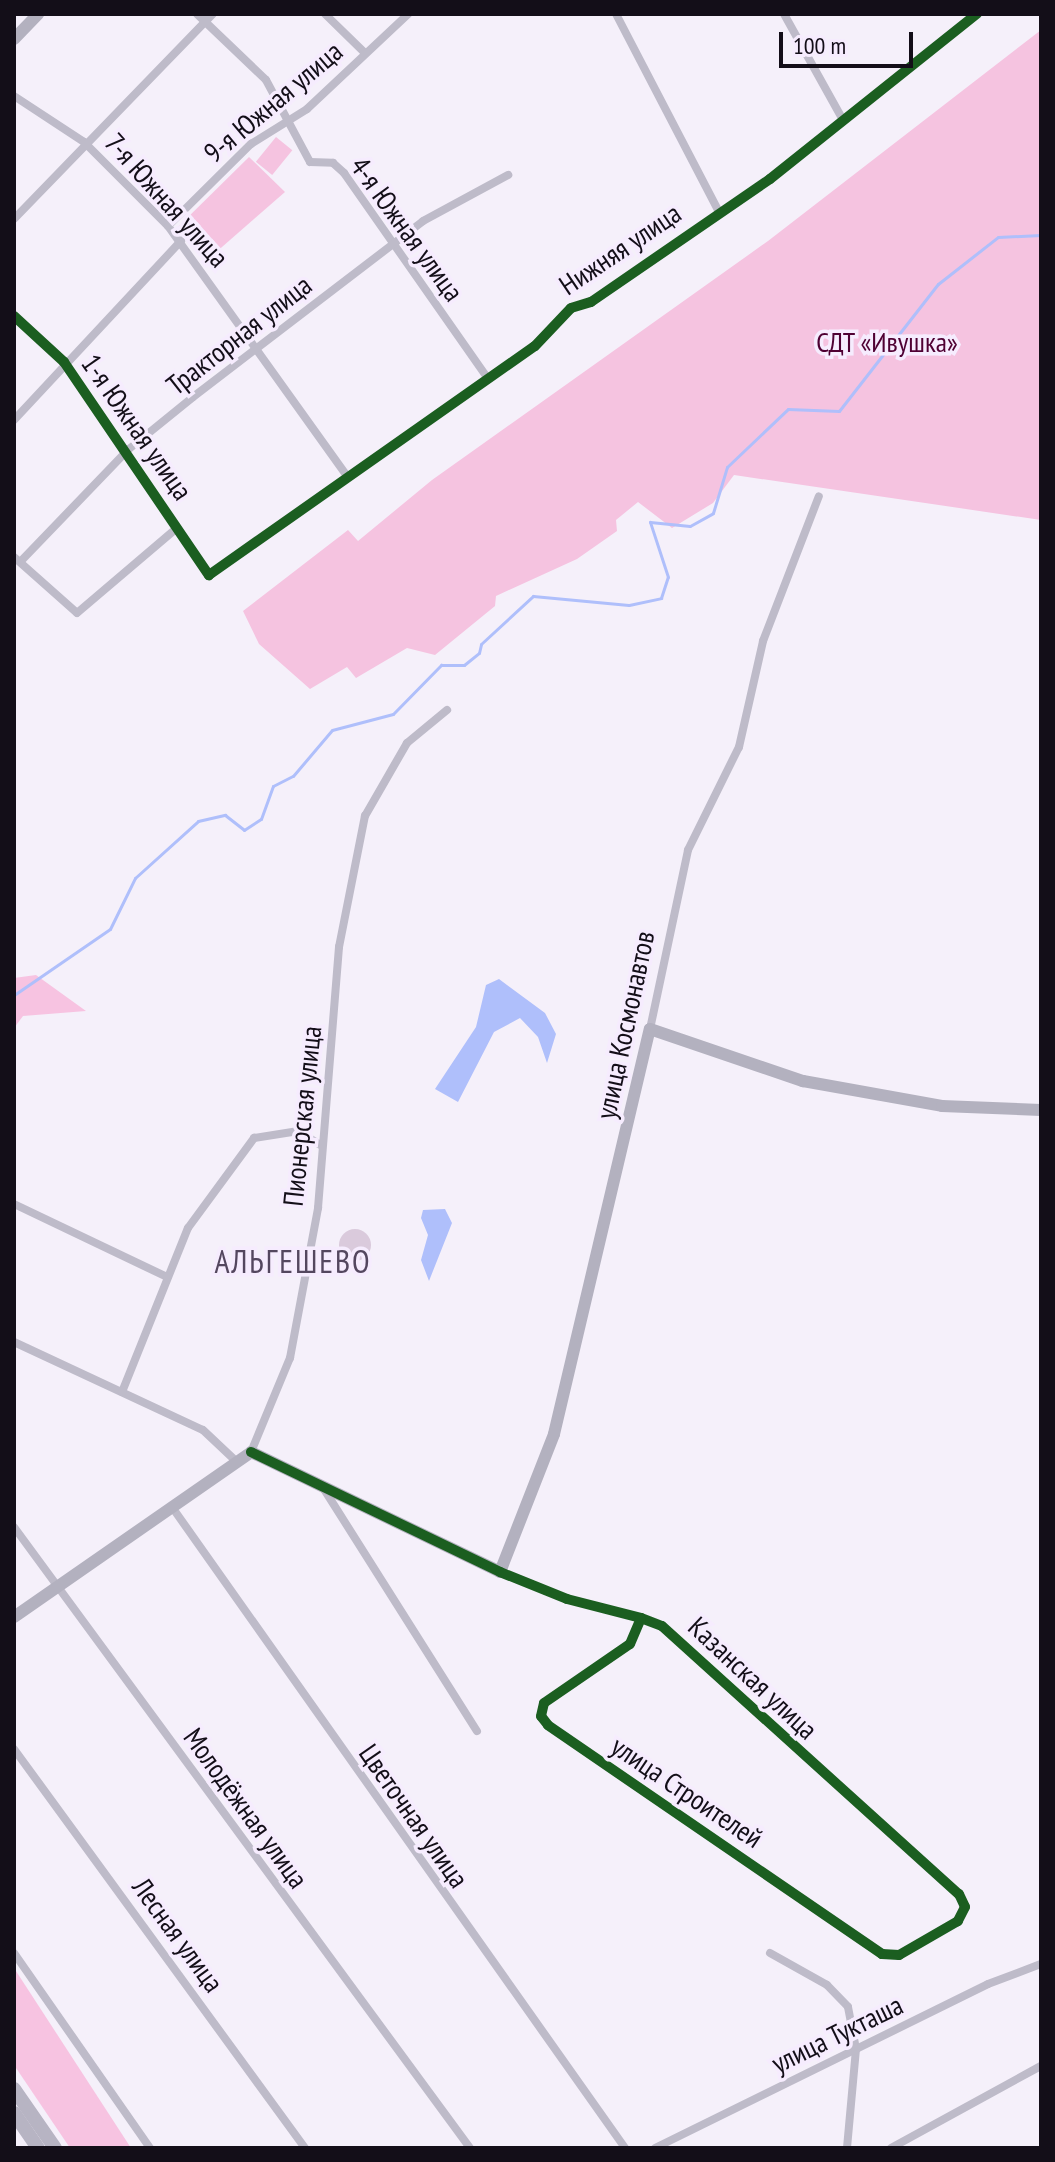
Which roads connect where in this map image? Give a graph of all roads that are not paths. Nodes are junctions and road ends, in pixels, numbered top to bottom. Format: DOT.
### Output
graph roads {
  1 [pos="38,14"];
  2 [pos="197,14"];
  3 [pos="213,14"];
  4 [pos="325,14"];
  5 [pos="408,14"];
  6 [pos="616,14"];
  7 [pos="784,14"];
  8 [pos="977,14"];
  9 [pos="205,22"];
  10 [pos="14,39"];
  11 [pos="365,53"];
  12 [pos="14,96"];
  13 [pos="288,120"];
  14 [pos="843,120"];
  15 [pos="84,142"];
  16 [pos="508,175"];
  17 [pos="718,210"];
  18 [pos="14,219"];
  19 [pos="168,226"];
  20 [pos="181,241"];
  21 [pos="393,245"];
  22 [pos="14,316"];
  23 [pos="258,346"];
  24 [pos="64,362"];
  25 [pos="487,377"];
  26 [pos="14,420"];
  27 [pos="129,449"];
  28 [pos="347,476"];
  29 [pos="819,496"];
  30 [pos="177,528"];
  31 [pos="18,558"];
  32 [pos="209,575"];
  33 [pos="447,710"];
  34 [pos="650,1029"];
  35 [pos="1041,1110"];
  36 [pos="322,1146"];
  37 [pos="14,1204"];
  38 [pos="167,1277"];
  39 [pos="14,1342"];
  40 [pos="122,1392"];
  41 [pos="251,1452"];
  42 [pos="237,1462"];
  43 [pos="322,1485"];
  44 [pos="172,1507"];
  45 [pos="14,1527"];
  46 [pos="500,1572"];
  47 [pos="57,1584"];
  48 [pos="14,1617"];
  49 [pos="641,1618"];
  50 [pos="477,1731"];
  51 [pos="14,1749"];
  52 [pos="934,1937"];
  53 [pos="14,1953"];
  54 [pos="770,1953"];
  55 [pos="1041,1964"];
  56 [pos="856,2049"];
  57 [pos="1041,2066"];
  58 [pos="14,2089"];
  59 [pos="14,2113"];
  60 [pos="38,2148"];
  61 [pos="55,2148"];
  62 [pos="150,2148"];
  63 [pos="305,2148"];
  64 [pos="470,2148"];
  65 [pos="625,2148"];
  66 [pos="655,2148"];
  67 [pos="847,2148"];
  68 [pos="891,2148"];
  1 -- 10 [label="street"];
  2 -- 9 [label="street, 4-я Южная улица"];
  3 -- 9 [label="street"];
  4 -- 11 [label="street"];
  5 -- 11 [label="street, 9-я Южная улица"];
  6 -- 17 [label="street"];
  7 -- 14 [label="street"];
  8 -- 14 [label="street, Нижняя улица"];
  9 -- 13 [label="street, 4-я Южная улица"];
  9 -- 15 [label="street"];
  11 -- 13 [label="street, 9-я Южная улица"];
  12 -- 15 [label="street, 7-я Южная улица"];
  13 -- 19 [label="street, 9-я Южная улица"];
  13 -- 21 [label="street, 4-я Южная улица"];
  14 -- 17 [label="street, Нижняя улица"];
  15 -- 18 [label="street"];
  15 -- 19 [label="street, 7-я Южная улица"];
  16 -- 21 [label="street, Тракторная улица"];
  17 -- 25 [label="street, Нижняя улица"];
  19 -- 20 [label="street, 7-я Южная улица"];
  20 -- 23 [label="street, 7-я Южная улица"];
  20 -- 24 [label="street"];
  21 -- 23 [label="street, Тракторная улица"];
  21 -- 25 [label="street, 4-я Южная улица"];
  22 -- 24 [label="street, 1-я Южная улица"];
  23 -- 27 [label="street, Тракторная улица"];
  23 -- 28 [label="street, 7-я Южная улица"];
  24 -- 26 [label="street"];
  24 -- 27 [label="street, 1-я Южная улица"];
  25 -- 28 [label="street, Нижняя улица"];
  27 -- 30 [label="street, 1-я Южная улица"];
  27 -- 31 [label="street, Тракторная улица"];
  28 -- 32 [label="street, Нижняя улица"];
  29 -- 34 [label="street, улица Космонавтов"];
  30 -- 31 [label="street"];
  30 -- 32 [label="street, 1-я Южная улица"];
  33 -- 36 [label="street, Пионерская улица"];
  34 -- 35 [label="street"];
  34 -- 46 [label="street, улица Космонавтов"];
  36 -- 38 [label="street"];
  36 -- 41 [label="street, Пионерская улица"];
  37 -- 38 [label="street"];
  38 -- 40 [label="street"];
  39 -- 40 [label="street"];
  40 -- 42 [label="street"];
  41 -- 42 [label="street"];
  41 -- 43 [label="street, Казанская улица"];
  42 -- 44 [label="street"];
  43 -- 46 [label="street, Казанская улица"];
  43 -- 50 [label="street"];
  44 -- 47 [label="street"];
  44 -- 65 [label="street, Цветочная улица"];
  45 -- 47 [label="street, Молодёжная улица"];
  46 -- 49 [label="street, Казанская улица"];
  47 -- 48 [label="street"];
  47 -- 64 [label="street, Молодёжная улица"];
  49 -- 52 [label="street, Казанская улица"];
  49 -- 52 [label="street, улица Строителей"];
  51 -- 63 [label="street, Лесная улица"];
  53 -- 62 [label="street"];
  54 -- 56 [label="street"];
  55 -- 56 [label="street, улица Тукташа"];
  56 -- 66 [label="street, улица Тукташа"];
  56 -- 67 [label="street"];
  57 -- 68 [label="street"];
  58 -- 61 [label="main road"];
  59 -- 60 [label="main road"];
}
